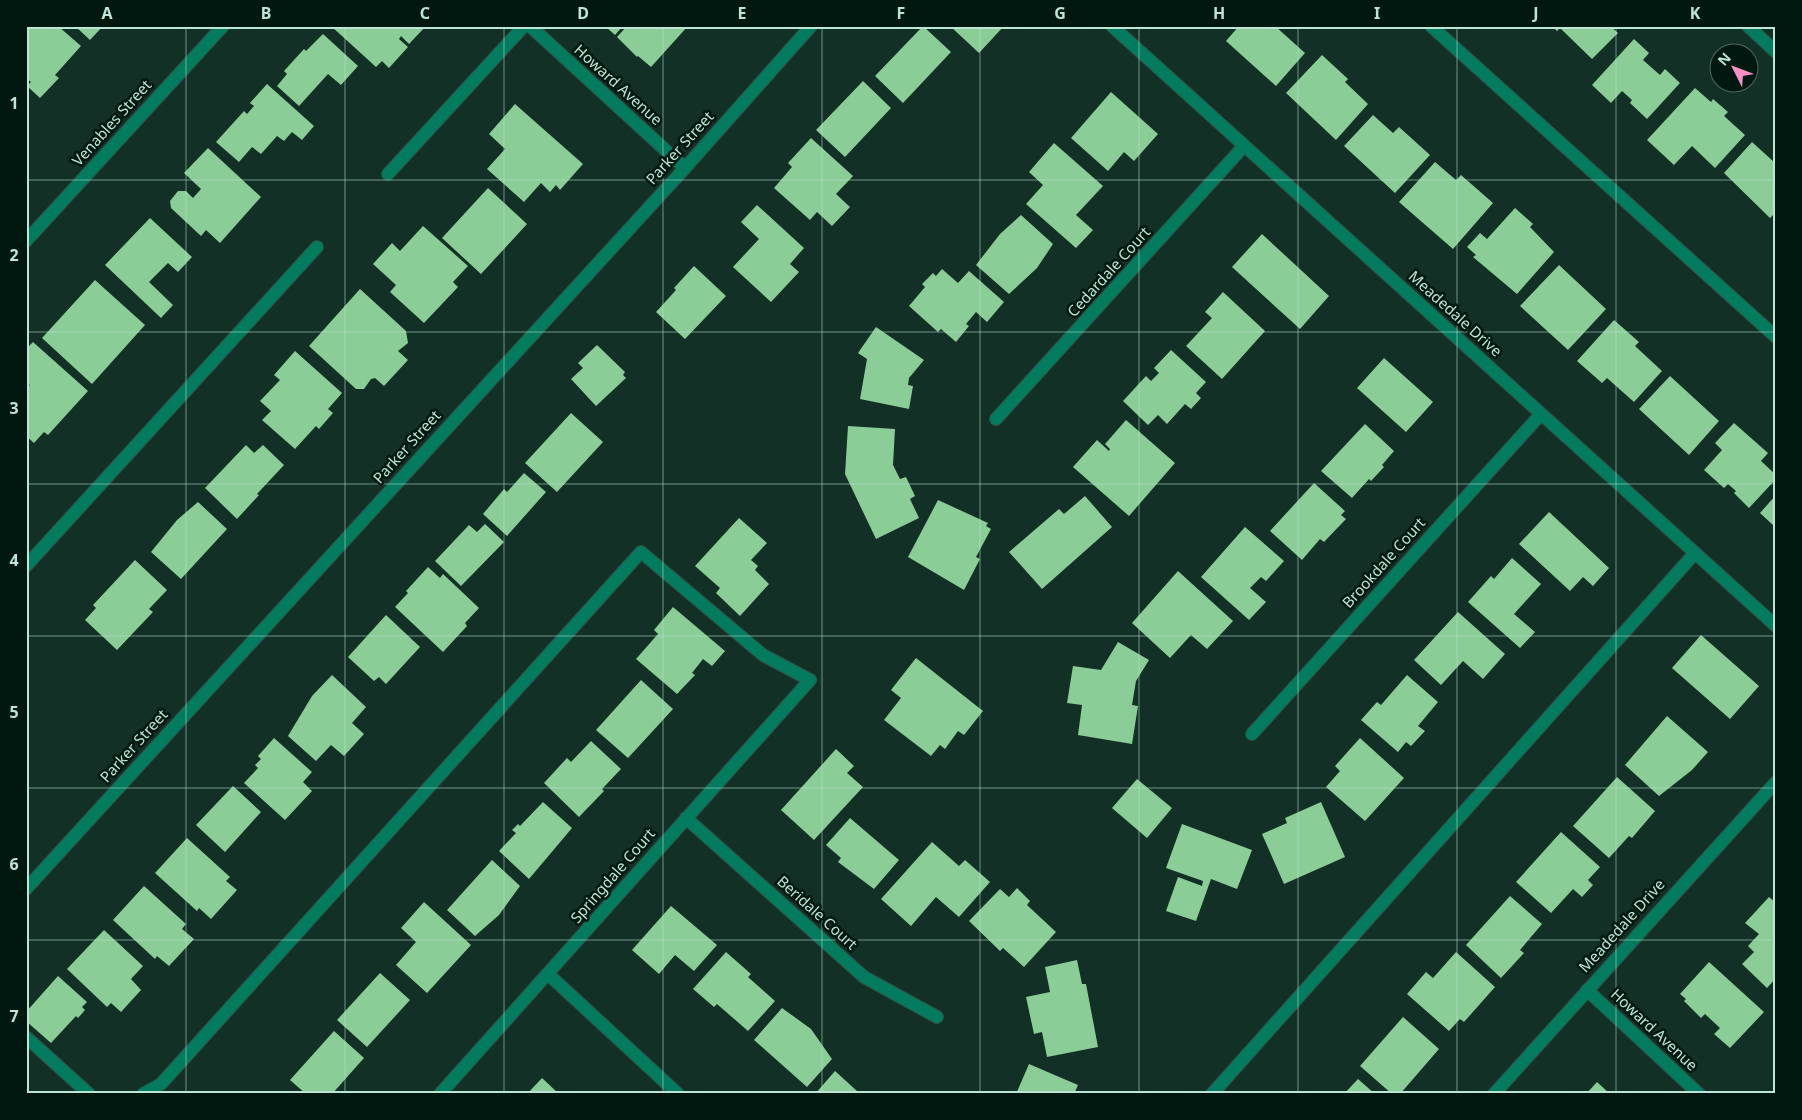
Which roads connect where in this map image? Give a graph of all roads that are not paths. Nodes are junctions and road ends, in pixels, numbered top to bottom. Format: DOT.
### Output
graph roads {
  1 [pos="222,26"];
  2 [pos="524,26"];
  3 [pos="530,26"];
  4 [pos="811,26"];
  5 [pos="1112,26"];
  6 [pos="1431,26"];
  7 [pos="1748,26"];
  8 [pos="1776,52"];
  9 [pos="1244,146"];
  10 [pos="685,168"];
  11 [pos="388,174"];
  12 [pos="26,241"];
  13 [pos="316,247"];
  14 [pos="1776,337"];
  15 [pos="1541,414"];
  16 [pos="996,419"];
  17 [pos="1696,553"];
  18 [pos="26,566"];
  19 [pos="1776,626"];
  20 [pos="1252,734"];
  21 [pos="1776,782"];
  22 [pos="686,818"];
  23 [pos="26,889"];
  24 [pos="548,974"];
  25 [pos="1586,990"];
  26 [pos="937,1017"];
  27 [pos="26,1037"];
  28 [pos="89,1094"];
  29 [pos="142,1094"];
  30 [pos="440,1094"];
  31 [pos="678,1094"];
  32 [pos="1212,1094"];
  33 [pos="1494,1094"];
  34 [pos="1699,1094"];
  1 -- 12 [label="street, Venables Street"];
  2 -- 11 [label="street"];
  3 -- 10 [label="street, Howard Avenue"];
  4 -- 10 [label="street, Parker Street"];
  5 -- 9 [label="street, Meadedale Drive"];
  6 -- 14 [label="street"];
  7 -- 8 [label="street"];
  9 -- 15 [label="street, Meadedale Drive"];
  9 -- 16 [label="street, Cedardale Court"];
  10 -- 23 [label="street, Parker Street"];
  13 -- 18 [label="street"];
  15 -- 17 [label="street, Meadedale Drive"];
  15 -- 20 [label="street, Brookdale Court"];
  17 -- 19 [label="street, Meadedale Drive"];
  17 -- 32 [label="street"];
  21 -- 25 [label="street, Meadedale Drive"];
  22 -- 24 [label="street, Springdale Court"];
  22 -- 26 [label="street, Beridale Court"];
  22 -- 29 [label="street, Springdale Court"];
  24 -- 30 [label="street, Springdale Court"];
  24 -- 31 [label="street"];
  25 -- 33 [label="street, Meadedale Drive"];
  25 -- 34 [label="street, Howard Avenue"];
  27 -- 28 [label="street"];
}
